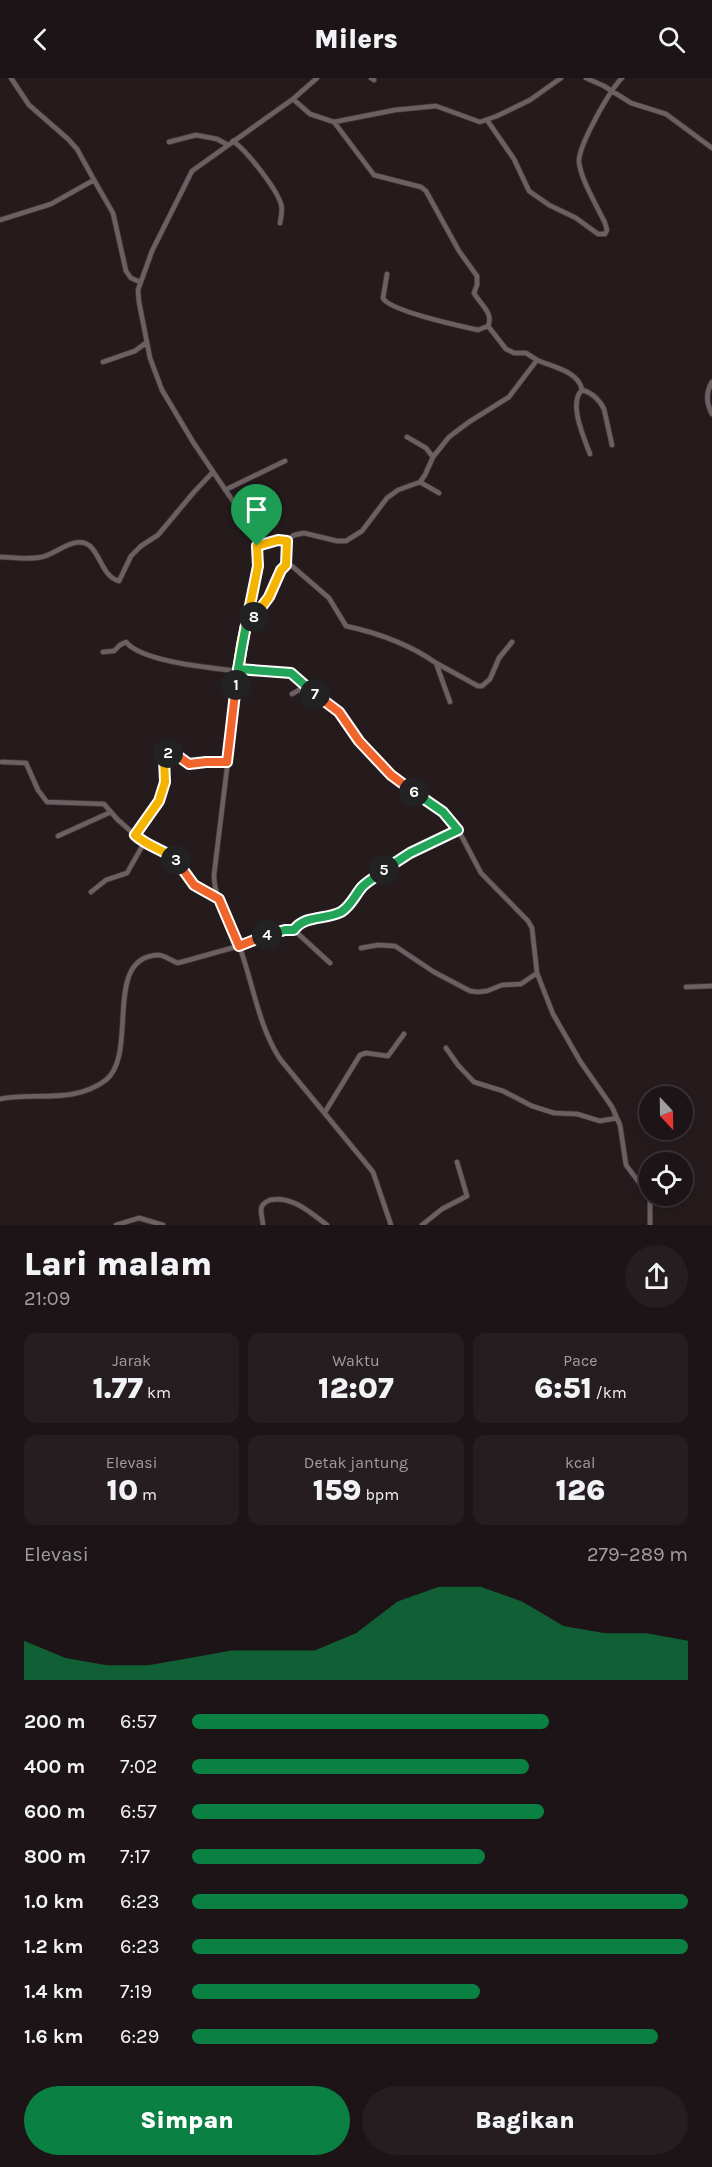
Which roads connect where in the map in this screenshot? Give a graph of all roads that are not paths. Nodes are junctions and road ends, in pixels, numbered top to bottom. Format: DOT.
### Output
graph roads {
  1 [pos="11,78"];
  2 [pos="317,78"];
  3 [pos="561,78"];
  4 [pos="586,78"];
  5 [pos="622,78"];
  6 [pos="612,91"];
  7 [pos="293,99"];
  8 [pos="487,120"];
  9 [pos="334,122"];
  10 [pos="233,141"];
  11 [pos="169,142"];
  12 [pos="228,145"];
  13 [pos="712,148"];
  14 [pos="94,180"];
  15 [pos="0,220"];
  16 [pos="280,223"];
  17 [pos="387,274"];
  18 [pos="140,282"];
  19 [pos="488,326"];
  20 [pos="147,342"];
  21 [pos="537,360"];
  22 [pos="104,362"];
  23 [pos="712,382"];
  24 [pos="582,390"];
  25 [pos="712,414"];
  26 [pos="407,437"];
  27 [pos="612,445"];
  28 [pos="590,454"];
  29 [pos="433,457"];
  30 [pos="285,461"];
  31 [pos="213,472"];
  32 [pos="420,482"];
  33 [pos="225,490"];
  34 [pos="439,493"];
  35 [pos="287,541"];
  36 [pos="257,546"];
  37 [pos="0,557"];
  38 [pos="286,565"];
  39 [pos="246,625"];
  40 [pos="512,642"];
  41 [pos="103,652"];
  42 [pos="436,663"];
  43 [pos="238,670"];
  44 [pos="306,686"];
  45 [pos="292,694"];
  46 [pos="450,702"];
  47 [pos="2,762"];
  48 [pos="227,762"];
  49 [pos="111,812"];
  50 [pos="458,830"];
  51 [pos="135,835"];
  52 [pos="58,836"];
  53 [pos="144,843"];
  54 [pos="91,892"];
  55 [pos="219,899"];
  56 [pos="294,930"];
  57 [pos="239,946"];
  58 [pos="361,948"];
  59 [pos="330,963"];
  60 [pos="537,973"];
  61 [pos="712,986"];
  62 [pos="686,987"];
  63 [pos="405,1034"];
  64 [pos="446,1048"];
  65 [pos="0,1099"];
  66 [pos="325,1112"];
  67 [pos="617,1118"];
  68 [pos="457,1162"];
  69 [pos="128,1222"];
  70 [pos="116,1225"];
  71 [pos="163,1225"];
  72 [pos="263,1225"];
  73 [pos="327,1225"];
  74 [pos="391,1225"];
  75 [pos="423,1225"];
  76 [pos="650,1225"];
  1 -- 14 [label="street"];
  2 -- 7 [label="street"];
  3 -- 8 [label="street"];
  4 -- 6 [label="street"];
  5 -- 6 [label="street"];
  6 -- 8 [label="street"];
  6 -- 13 [label="street"];
  7 -- 9 [label="street"];
  7 -- 10 [label="street"];
  8 -- 9 [label="street"];
  9 -- 19 [label="street"];
  10 -- 12 [label="street"];
  10 -- 16 [label="street"];
  11 -- 12 [label="street"];
  12 -- 18 [label="street"];
  14 -- 15 [label="street"];
  14 -- 18 [label="street"];
  17 -- 19 [label="street"];
  18 -- 20 [label="street"];
  19 -- 21 [label="street"];
  20 -- 22 [label="street"];
  20 -- 31 [label="street"];
  21 -- 24 [label="street"];
  21 -- 29 [label="street"];
  23 -- 25 [label="street"];
  24 -- 27 [label="street"];
  24 -- 28 [label="street"];
  26 -- 29 [label="street"];
  29 -- 32 [label="street"];
  30 -- 33 [label="street"];
  31 -- 33 [label="street"];
  31 -- 37 [label="street"];
  32 -- 34 [label="street"];
  32 -- 35 [label="street"];
  33 -- 36 [label="street"];
  35 -- 36 [label="street"];
  35 -- 38 [label="street"];
  36 -- 39 [label="street"];
  38 -- 39 [label="street"];
  38 -- 42 [label="street"];
  39 -- 43 [label="street"];
  40 -- 42 [label="street"];
  41 -- 43 [label="street"];
  42 -- 46 [label="street"];
  43 -- 44 [label="street"];
  43 -- 48 [label="street"];
  44 -- 45 [label="street"];
  44 -- 50 [label="street"];
  47 -- 49 [label="street"];
  48 -- 51 [label="street"];
  48 -- 55 [label="street"];
  49 -- 51 [label="street"];
  49 -- 52 [label="street"];
  50 -- 56 [label="street"];
  50 -- 60 [label="street"];
  51 -- 53 [label="street"];
  53 -- 54 [label="street"];
  53 -- 55 [label="street"];
  55 -- 57 [label="street"];
  56 -- 57 [label="street"];
  56 -- 59 [label="street"];
  57 -- 65 [label="street"];
  57 -- 66 [label="street"];
  58 -- 60 [label="street"];
  60 -- 67 [label="street"];
  61 -- 62 [label="street"];
  63 -- 66 [label="street"];
  64 -- 67 [label="street"];
  66 -- 74 [label="street"];
  67 -- 76 [label="street"];
  68 -- 75 [label="street"];
  69 -- 70 [label="street"];
  69 -- 71 [label="street"];
  72 -- 73 [label="street"];
}
